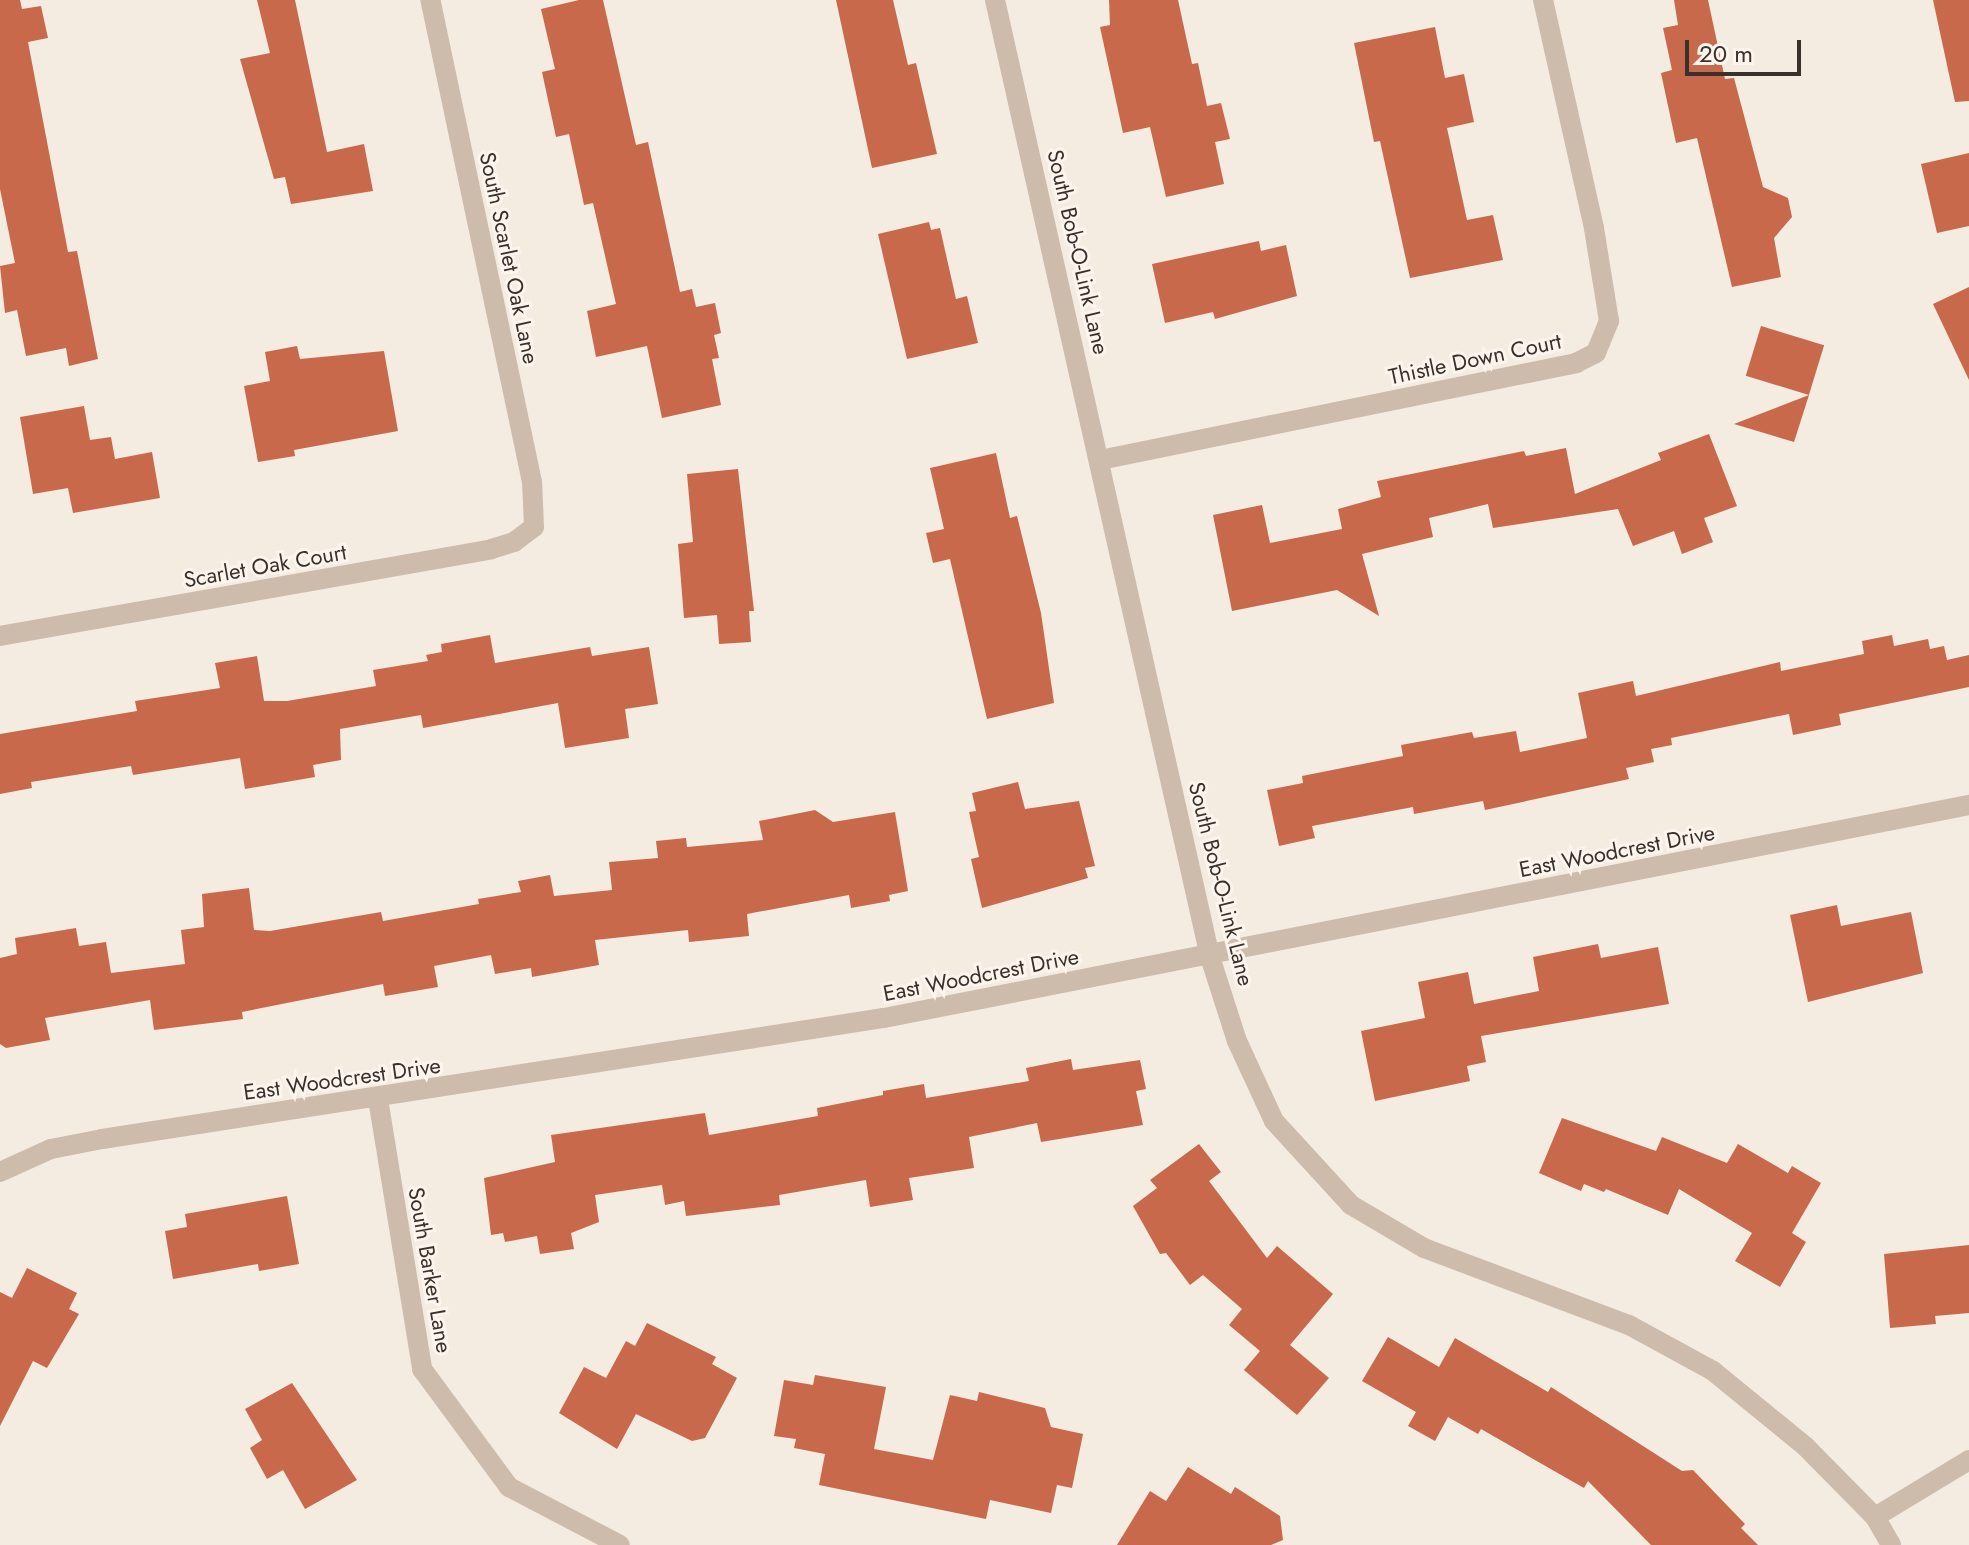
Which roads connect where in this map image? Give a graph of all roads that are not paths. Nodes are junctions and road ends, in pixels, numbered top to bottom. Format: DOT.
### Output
graph roads {
  1 [pos="430,0"];
  2 [pos="995,0"];
  3 [pos="1543,0"];
  4 [pos="1100,460"];
  5 [pos="534,527"];
  6 [pos="0,636"];
  7 [pos="1969,805"];
  8 [pos="1210,957"];
  9 [pos="378,1099"];
  10 [pos="0,1172"];
  11 [pos="1969,1460"];
  12 [pos="1875,1517"];
  13 [pos="620,1545"];
  14 [pos="1891,1545"];
  1 -- 5 [label="street, South Scarlet Oak Lane"];
  2 -- 4 [label="street, South Bob-O-Link Lane"];
  3 -- 4 [label="street, Thistle Down Court"];
  4 -- 8 [label="street, South Bob-O-Link Lane"];
  5 -- 6 [label="street, Scarlet Oak Court"];
  7 -- 8 [label="street, East Woodcrest Drive"];
  8 -- 9 [label="street, East Woodcrest Drive"];
  8 -- 12 [label="street, South Bob-O-Link Lane"];
  9 -- 10 [label="street, East Woodcrest Drive"];
  9 -- 13 [label="street, South Barker Lane"];
  11 -- 12 [label="street"];
  12 -- 14 [label="street, South Bob-O-Link Lane"];
}
